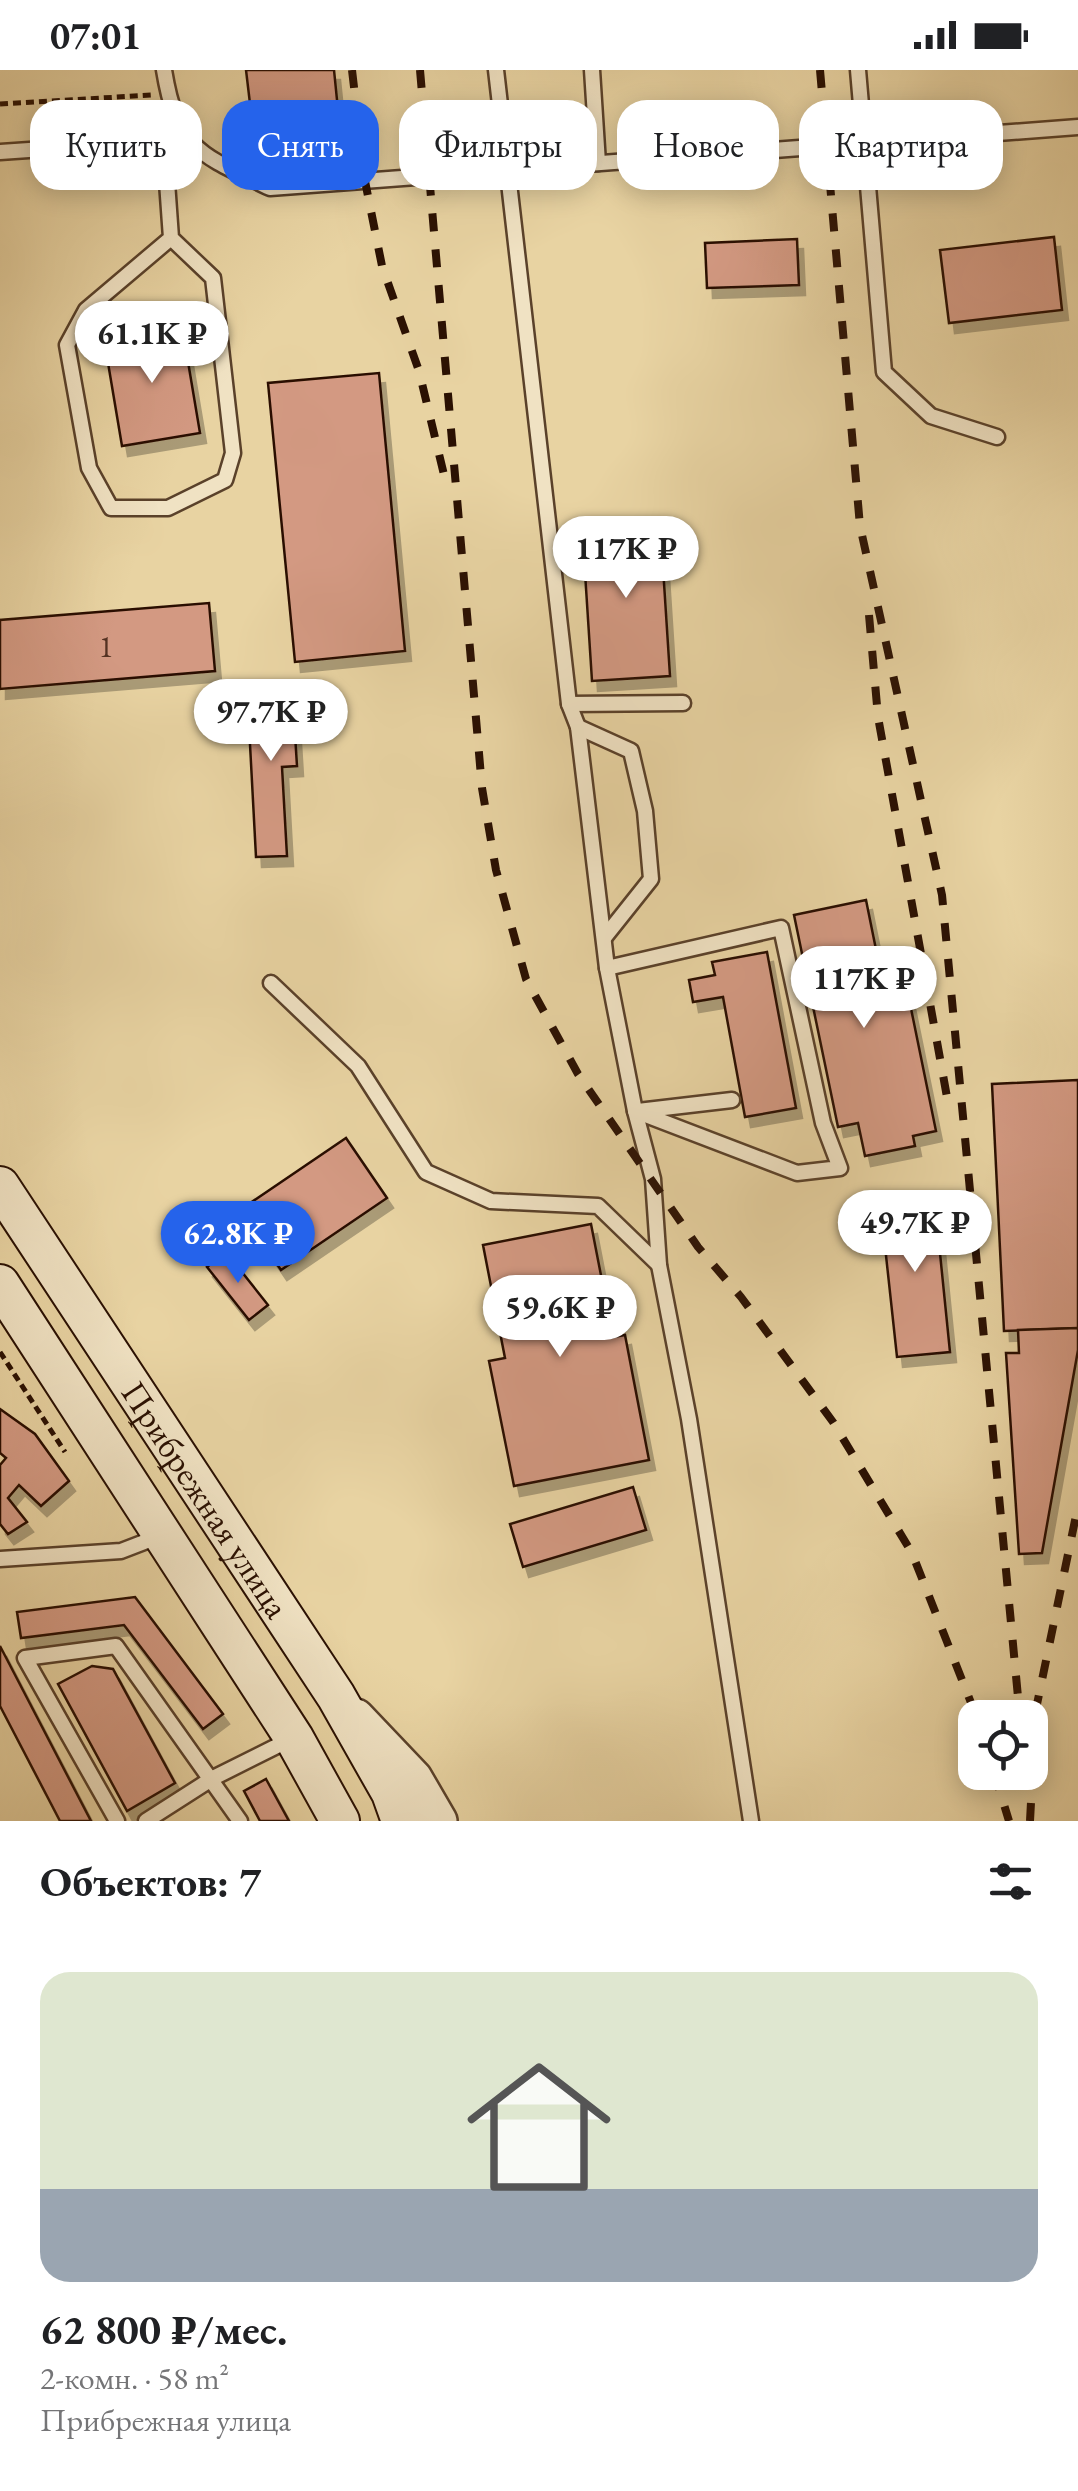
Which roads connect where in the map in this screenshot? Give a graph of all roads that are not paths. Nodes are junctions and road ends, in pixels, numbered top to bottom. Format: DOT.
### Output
graph roads {
  1 [pos="164,70"];
  2 [pos="496,70"];
  3 [pos="592,70"];
  4 [pos="858,70"];
  5 [pos="169,100"];
  6 [pos="499,100"];
  7 [pos="860,100"];
  8 [pos="1078,127"];
  9 [pos="1003,133"];
  10 [pos="799,148"];
  11 [pos="30,150"];
  12 [pos="0,152"];
  13 [pos="202,155"];
  14 [pos="598,163"];
  15 [pos="399,178"];
  16 [pos="168,190"];
  17 [pos="508,190"];
  18 [pos="868,190"];
  19 [pos="171,238"];
  20 [pos="997,437"];
  21 [pos="683,703"];
  22 [pos="569,704"];
  23 [pos="578,726"];
  24 [pos="604,938"];
  25 [pos="607,968"];
  26 [pos="272,982"];
  27 [pos="732,1100"];
  28 [pos="634,1111"];
  29 [pos="0,1186"];
  30 [pos="660,1264"];
  31 [pos="0,1284"];
  32 [pos="161,1536"];
  33 [pos="0,1559"];
  34 [pos="336,1696"];
  35 [pos="294,1738"];
  36 [pos="372,1765"];
  37 [pos="213,1778"];
  38 [pos="332,1805"];
  39 [pos="117,1821"];
  40 [pos="146,1821"];
  41 [pos="240,1821"];
  42 [pos="401,1821"];
  43 [pos="440,1821"];
  44 [pos="751,1821"];
  1 -- 5 [label="lane"];
  2 -- 6 [label="lane"];
  3 -- 14 [label="lane"];
  4 -- 7 [label="lane"];
  8 -- 9 [label="lane"];
  10 -- 14 [label="lane"];
  11 -- 12 [label="lane"];
  13 -- 15 [label="lane"];
  16 -- 19 [label="lane"];
  17 -- 22 [label="lane"];
  18 -- 20 [label="lane"];
  19 -- 19 [label="lane"];
  21 -- 22 [label="lane"];
  22 -- 23 [label="lane"];
  23 -- 24 [label="lane"];
  23 -- 24 [label="lane"];
  24 -- 25 [label="lane"];
  25 -- 28 [label="lane"];
  25 -- 28 [label="lane"];
  26 -- 30 [label="lane"];
  27 -- 28 [label="lane"];
  28 -- 30 [label="lane"];
  29 -- 34 [label="main road, Прибрежная улица"];
  30 -- 44 [label="lane"];
  31 -- 32 [label="main road, Прибрежная улица"];
  32 -- 33 [label="lane"];
  32 -- 35 [label="main road, Прибрежная улица"];
  34 -- 36 [label="main road, Прибрежная улица"];
  34 -- 43 [label="street"];
  35 -- 37 [label="lane"];
  35 -- 38 [label="main road, Прибрежная улица"];
  36 -- 38 [label="main road"];
  36 -- 42 [label="main road, Прибрежная улица"];
  37 -- 39 [label="lane"];
  37 -- 40 [label="lane"];
  37 -- 41 [label="lane"];
}
